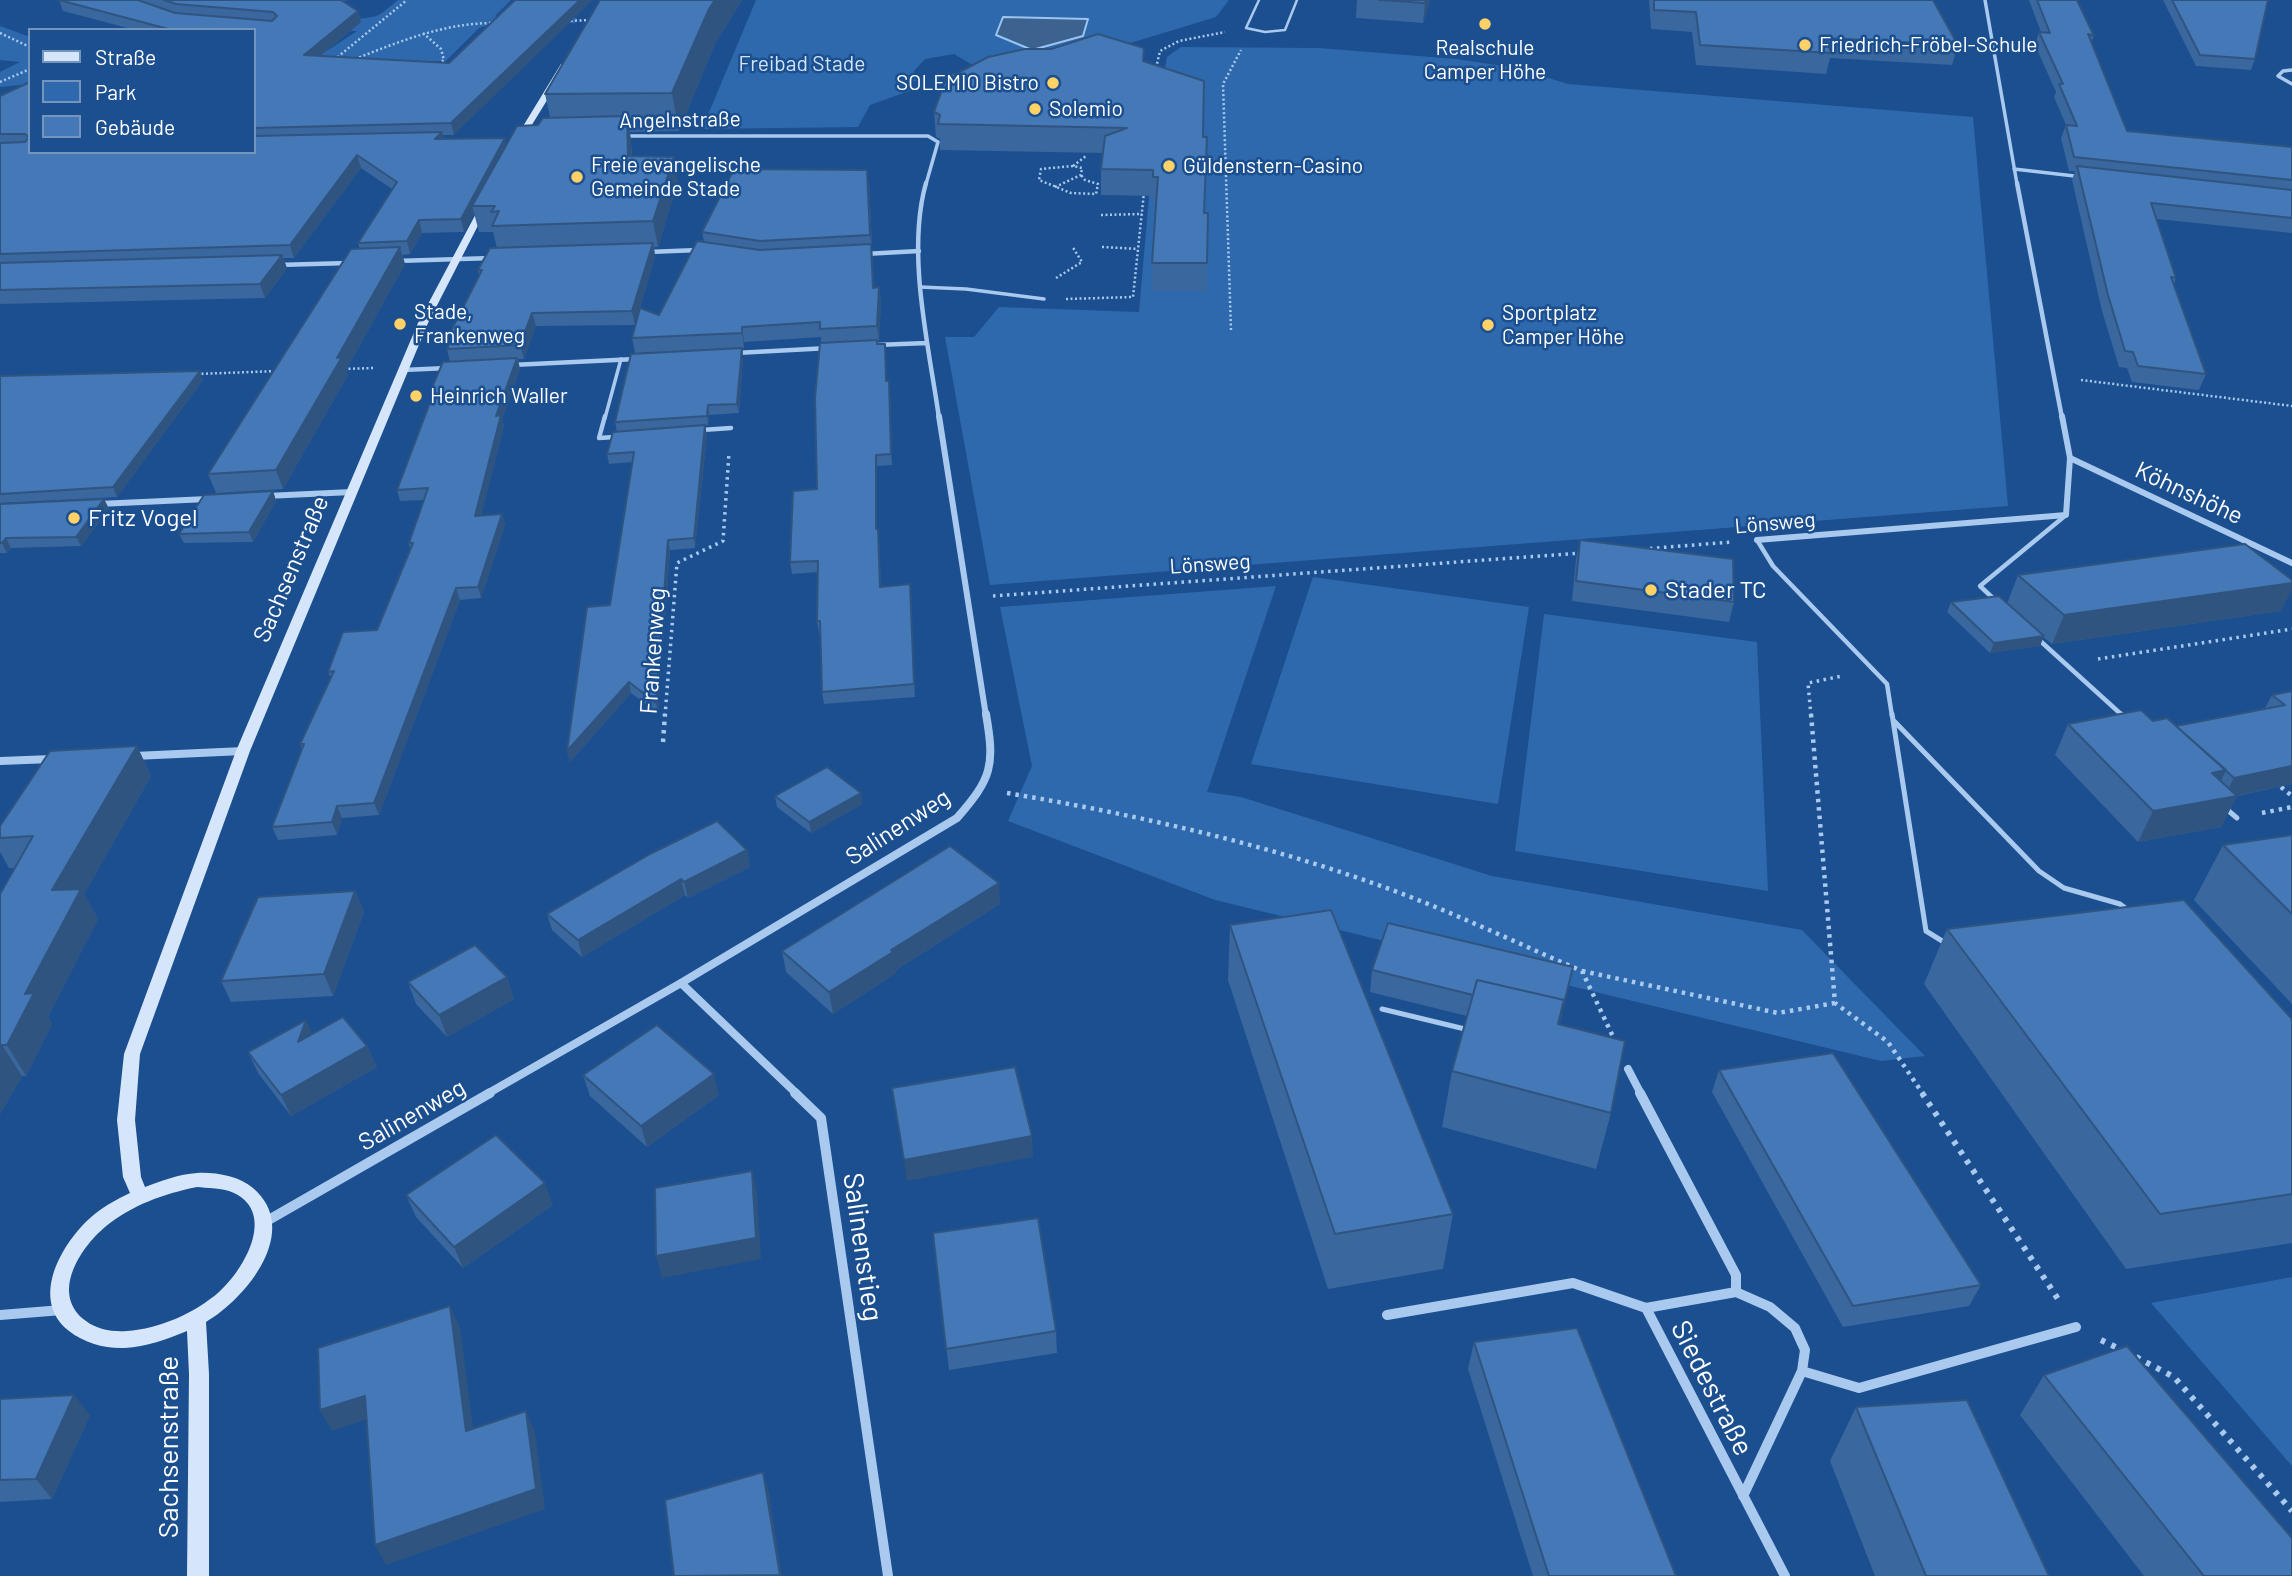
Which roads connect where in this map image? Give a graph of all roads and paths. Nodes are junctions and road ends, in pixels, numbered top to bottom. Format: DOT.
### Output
graph roads {
  1 [pos="407,0"];
  2 [pos="1259,0"];
  3 [pos="1297,0"];
  4 [pos="1985,0"];
  5 [pos="598,20"];
  6 [pos="559,21"];
  7 [pos="495,23"];
  8 [pos="1246,28"];
  9 [pos="0,33"];
  10 [pos="423,33"];
  11 [pos="28,46"];
  12 [pos="1241,47"];
  13 [pos="352,60"];
  14 [pos="326,67"];
  15 [pos="433,68"];
  16 [pos="28,70"];
  17 [pos="2292,70"];
  18 [pos="1155,73"];
  19 [pos="0,82"];
  20 [pos="2292,84"];
  21 [pos="617,136"];
  22 [pos="507,138"];
  23 [pos="520,138"];
  24 [pos="534,138"];
  25 [pos="938,142"];
  26 [pos="514,150"];
  27 [pos="1086,156"];
  28 [pos="1073,166"];
  29 [pos="2014,169"];
  30 [pos="1083,175"];
  31 [pos="2093,178"];
  32 [pos="1053,187"];
  33 [pos="1144,188"];
  34 [pos="488,199"];
  35 [pos="1142,214"];
  36 [pos="1101,215"];
  37 [pos="1072,246"];
  38 [pos="1102,247"];
  39 [pos="1138,249"];
  40 [pos="705,250"];
  41 [pos="919,251"];
  42 [pos="636,253"];
  43 [pos="853,254"];
  44 [pos="498,258"];
  45 [pos="456,260"];
  46 [pos="359,262"];
  47 [pos="387,262"];
  48 [pos="276,265"];
  49 [pos="920,286"];
  50 [pos="1025,296"];
  51 [pos="1044,299"];
  52 [pos="1231,330"];
  53 [pos="928,342"];
  54 [pos="872,346"];
  55 [pos="830,348"];
  56 [pos="733,353"];
  57 [pos="649,358"];
  58 [pos="621,359"];
  59 [pos="498,365"];
  60 [pos="457,367"];
  61 [pos="338,369"];
  62 [pos="284,371"];
  63 [pos="401,373"];
  64 [pos="189,374"];
  65 [pos="2053,376"];
  66 [pos="2292,406"];
  67 [pos="732,428"];
  68 [pos="692,431"];
  69 [pos="625,436"];
  70 [pos="2070,458"];
  71 [pos="352,492"];
  72 [pos="258,496"];
  73 [pos="217,498"];
  74 [pos="95,504"];
  75 [pos="2066,514"];
  76 [pos="1757,540"];
  77 [pos="1632,549"];
  78 [pos="1590,552"];
  79 [pos="2292,563"];
  80 [pos="966,598"];
  81 [pos="1999,604"];
  82 [pos="2028,629"];
  83 [pos="2292,629"];
  84 [pos="2066,664"];
  85 [pos="1874,670"];
  86 [pos="1893,720"];
  87 [pos="2137,727"];
  88 [pos="663,742"];
  89 [pos="243,751"];
  90 [pos="121,756"];
  91 [pos="67,758"];
  92 [pos="0,761"];
  93 [pos="2281,787"];
  94 [pos="982,789"];
  95 [pos="2292,796"];
  96 [pos="2217,800"];
  97 [pos="2237,818"];
  98 [pos="2131,911"];
  99 [pos="1952,947"];
  100 [pos="1582,971"];
  101 [pos="681,983"];
  102 [pos="1835,1003"];
  103 [pos="1382,1009"];
  104 [pos="1473,1031"];
  105 [pos="1615,1066"];
  106 [pos="1628,1069"];
  107 [pos="140,1196"];
  108 [pos="264,1222"];
  109 [pos="1736,1292"];
  110 [pos="1646,1308"];
  111 [pos="63,1310"];
  112 [pos="0,1315"];
  113 [pos="1387,1315"];
  114 [pos="196,1319"];
  115 [pos="2076,1327"];
  116 [pos="1802,1371"];
  117 [pos="1743,1496"];
  118 [pos="2292,1511"];
  119 [pos="198,1576"];
  120 [pos="888,1576"];
  121 [pos="1786,1576"];
  1 -- 14 [label="path"];
  2 -- 8 [label="lane"];
  3 -- 8 [label="lane"];
  4 -- 29 [label="street"];
  5 -- 6 [label="path"];
  5 -- 23 [label="street"];
  7 -- 10 [label="path"];
  8 -- 18 [label="path"];
  9 -- 11 [label="path"];
  10 -- 13 [label="path"];
  10 -- 15 [label="path"];
  12 -- 52 [label="path"];
  16 -- 19 [label="path"];
  17 -- 20 [label="street"];
  21 -- 25 [label="street, Angelnstraße"];
  22 -- 23 [label="street"];
  23 -- 24 [label="street"];
  23 -- 26 [label="street"];
  25 -- 41 [label="street, Salinenweg"];
  27 -- 28 [label="path"];
  28 -- 30 [label="path"];
  28 -- 32 [label="path"];
  29 -- 31 [label="street"];
  29 -- 65 [label="street"];
  30 -- 32 [label="path"];
  30 -- 32 [label="path"];
  33 -- 35 [label="path"];
  34 -- 45 [label="street, Sachsenstraße"];
  35 -- 36 [label="path"];
  35 -- 39 [label="path"];
  37 -- 50 [label="path"];
  38 -- 39 [label="path"];
  39 -- 51 [label="path"];
  40 -- 42 [label="street"];
  41 -- 43 [label="street"];
  41 -- 49 [label="street, Salinenweg"];
  44 -- 45 [label="street"];
  45 -- 47 [label="street"];
  45 -- 63 [label="street, Sachsenstraße"];
  46 -- 48 [label="street"];
  49 -- 50 [label="lane"];
  49 -- 53 [label="street, Salinenweg"];
  50 -- 51 [label="lane"];
  53 -- 54 [label="street"];
  53 -- 80 [label="street, Salinenweg"];
  55 -- 56 [label="street"];
  57 -- 58 [label="street"];
  58 -- 59 [label="street"];
  58 -- 69 [label="lane"];
  60 -- 63 [label="street"];
  61 -- 63 [label="path"];
  62 -- 64 [label="path"];
  63 -- 71 [label="street, Sachsenstraße"];
  65 -- 66 [label="path"];
  65 -- 70 [label="street"];
  67 -- 68 [label="lane"];
  67 -- 88 [label="path, Frankenweg"];
  70 -- 75 [label="street"];
  70 -- 79 [label="street, Köhnshöhe"];
  71 -- 72 [label="street"];
  71 -- 89 [label="street, Sachsenstraße"];
  73 -- 74 [label="street"];
  75 -- 76 [label="street, Lönsweg"];
  75 -- 81 [label="lane"];
  76 -- 77 [label="path, Lönsweg"];
  76 -- 85 [label="lane"];
  78 -- 80 [label="path, Lönsweg"];
  80 -- 94 [label="street, Salinenweg"];
  82 -- 84 [label="lane"];
  83 -- 84 [label="path"];
  84 -- 87 [label="lane"];
  85 -- 86 [label="lane"];
  85 -- 102 [label="path"];
  86 -- 98 [label="lane"];
  86 -- 99 [label="lane"];
  89 -- 90 [label="street"];
  89 -- 107 [label="street, Sachsenstraße"];
  91 -- 92 [label="street"];
  93 -- 95 [label="path"];
  94 -- 100 [label="path"];
  94 -- 101 [label="street, Salinenweg"];
  96 -- 97 [label="lane"];
  100 -- 102 [label="path"];
  100 -- 106 [label="path"];
  101 -- 108 [label="street, Salinenweg"];
  101 -- 120 [label="street, Salinenstieg"];
  102 -- 115 [label="path"];
  103 -- 104 [label="lane"];
  105 -- 106 [label="lane"];
  106 -- 109 [label="street"];
  107 -- 108 [label="street"];
  107 -- 111 [label="street"];
  108 -- 114 [label="street"];
  109 -- 110 [label="street, Siedestraße"];
  109 -- 116 [label="street, Siedestraße"];
  110 -- 113 [label="street"];
  110 -- 117 [label="street, Siedestraße"];
  111 -- 112 [label="street"];
  111 -- 114 [label="street"];
  114 -- 119 [label="street, Sachsenstraße"];
  115 -- 116 [label="street"];
  115 -- 118 [label="path"];
  116 -- 117 [label="street, Siedestraße"];
  117 -- 121 [label="street, Siedestraße"];
}
